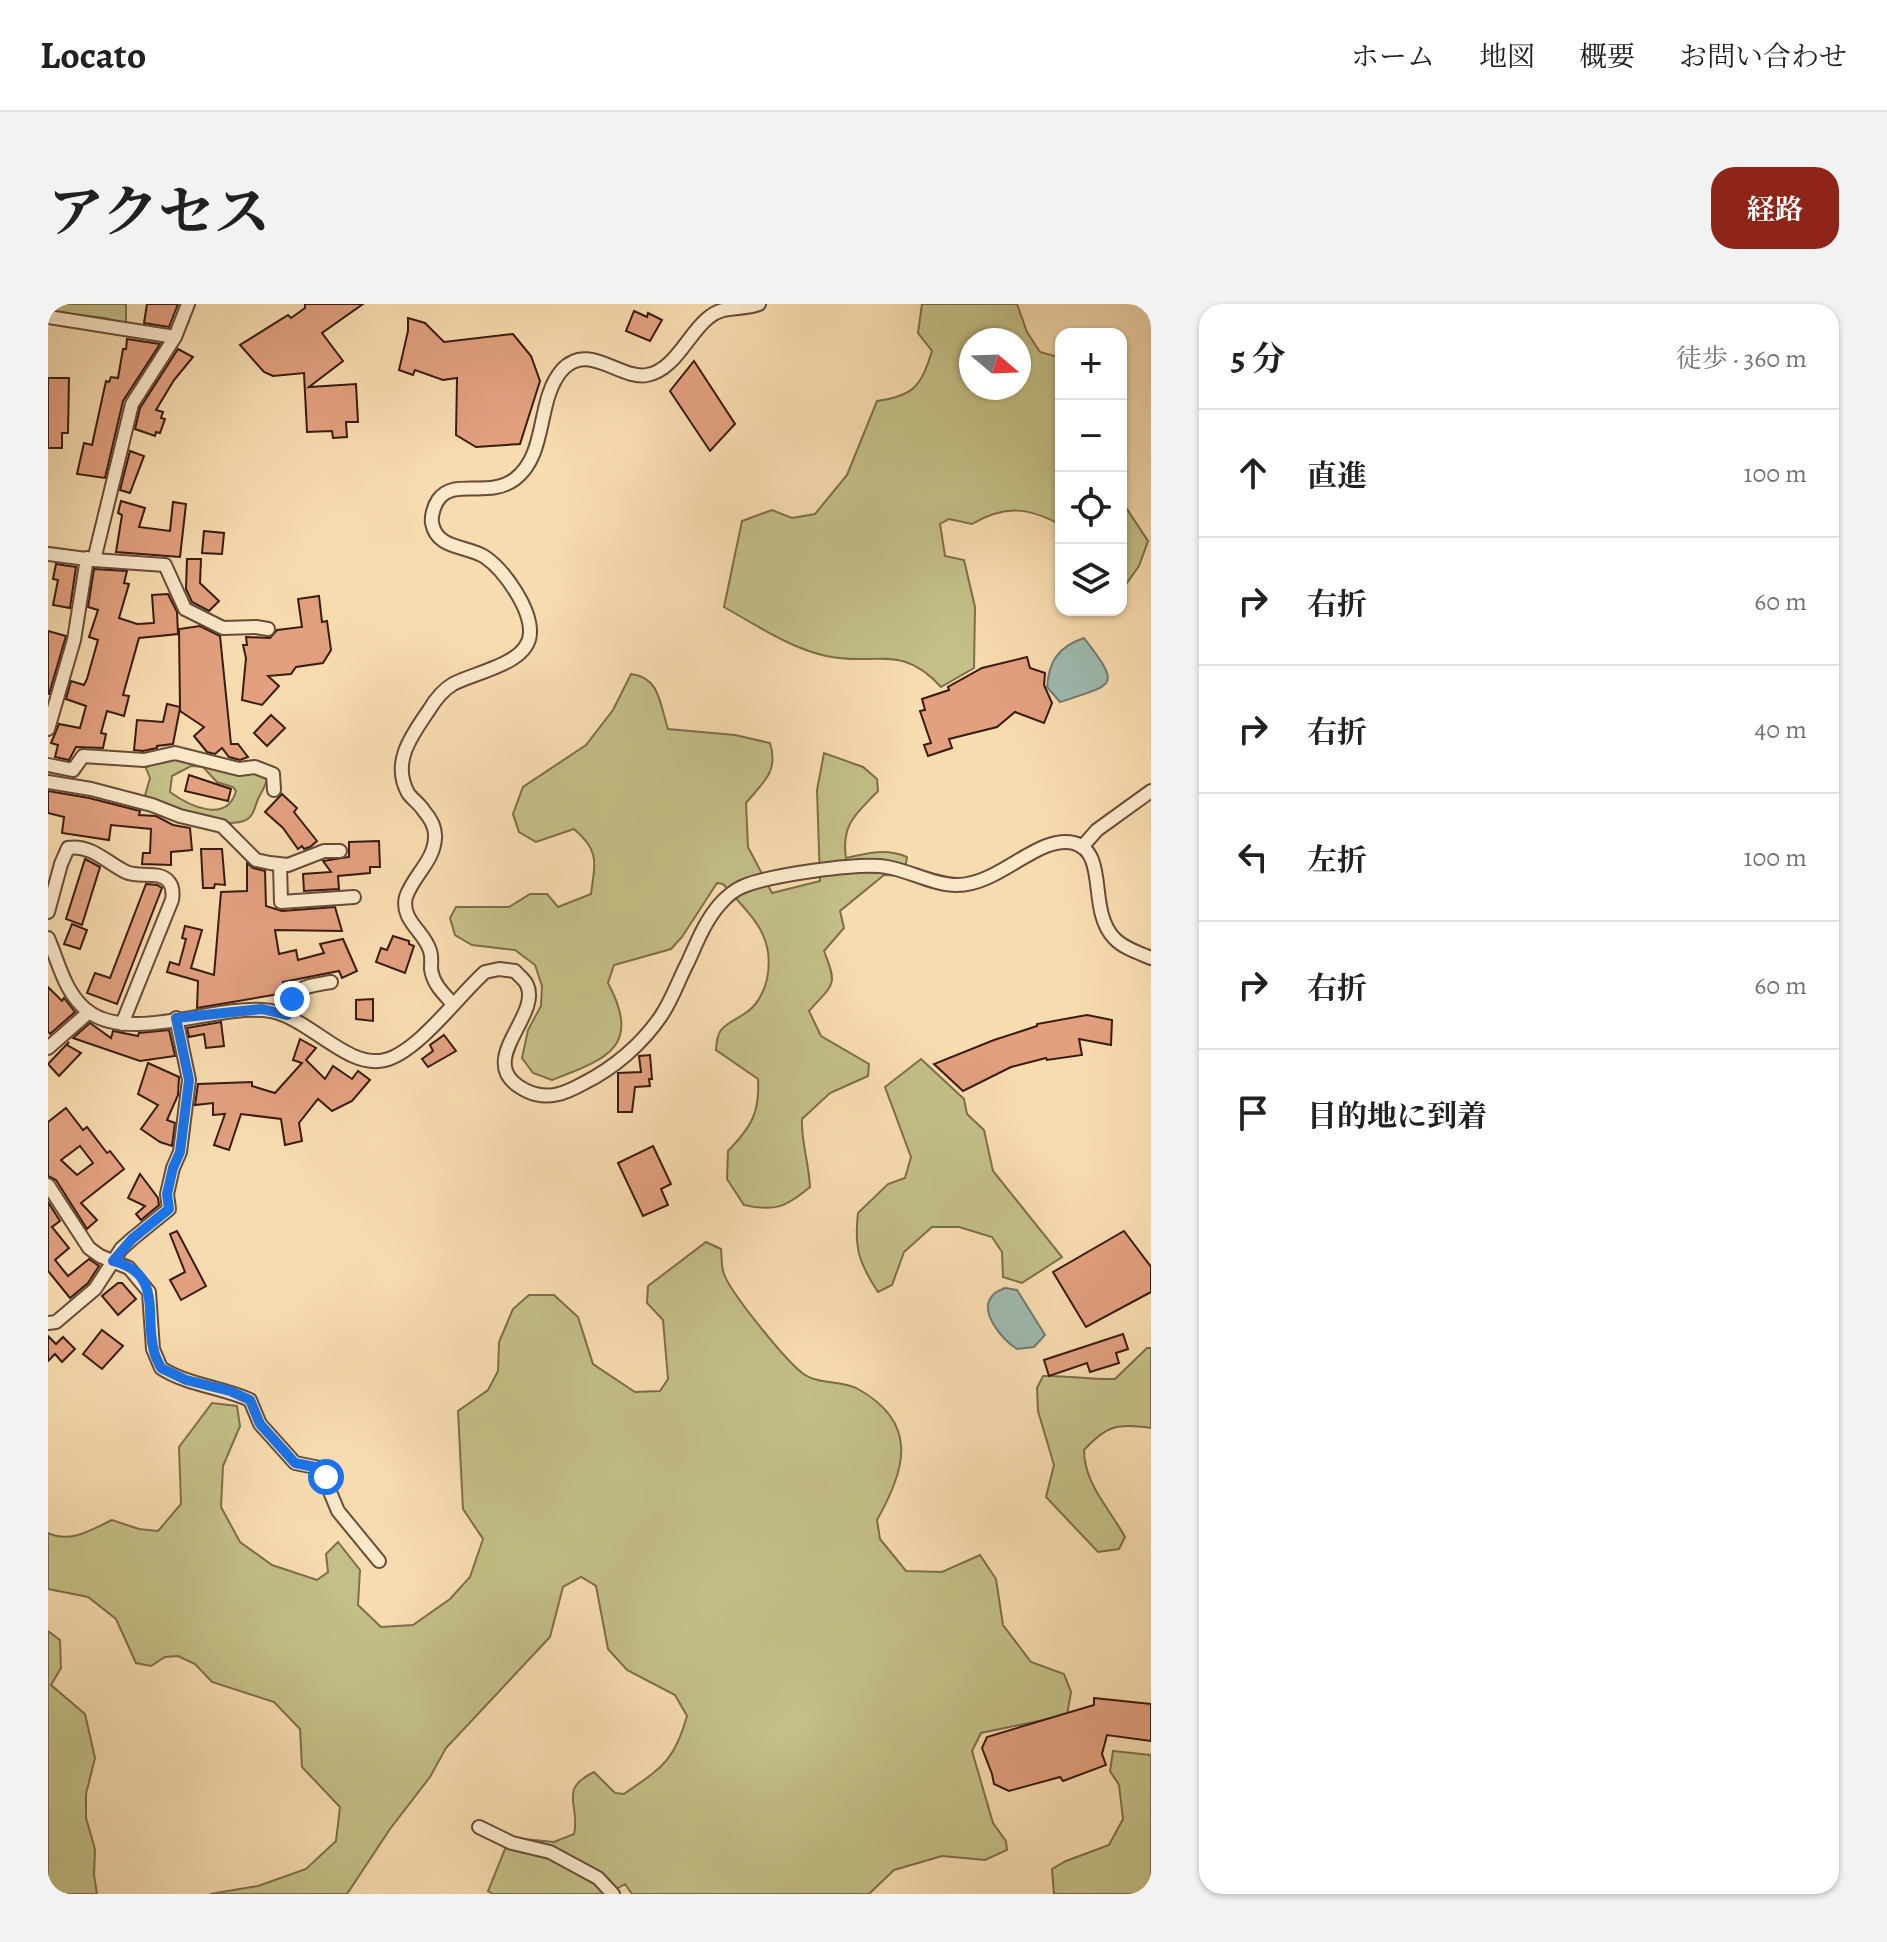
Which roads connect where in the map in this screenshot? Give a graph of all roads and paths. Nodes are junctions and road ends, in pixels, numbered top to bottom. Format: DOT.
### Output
graph roads {
  1 [pos="188,304"];
  2 [pos="759,304"];
  3 [pos="48,317"];
  4 [pos="175,337"];
  5 [pos="48,554"];
  6 [pos="91,559"];
  7 [pos="268,629"];
  8 [pos="48,729"];
  9 [pos="48,765"];
  10 [pos="48,782"];
  11 [pos="274,790"];
  12 [pos="1151,791"];
  13 [pos="1082,847"];
  14 [pos="340,851"];
  15 [pos="280,865"];
  16 [pos="354,897"];
  17 [pos="48,912"];
  18 [pos="48,938"];
  19 [pos="1151,958"];
  20 [pos="331,982"];
  21 [pos="453,1004"];
  22 [pos="89,1012"];
  23 [pos="287,1015"];
  24 [pos="176,1018"];
  25 [pos="122,1024"];
  26 [pos="48,1048"];
  27 [pos="48,1185"];
  28 [pos="113,1261"];
  29 [pos="48,1323"];
  30 [pos="379,1561"];
  31 [pos="479,1827"];
  32 [pos="613,1894"];
  1 -- 4 [label="street"];
  2 -- 21 [label="street"];
  3 -- 4 [label="street"];
  4 -- 6 [label="street"];
  5 -- 6 [label="street"];
  6 -- 7 [label="street"];
  6 -- 8 [label="street"];
  9 -- 11 [label="street"];
  10 -- 15 [label="street"];
  12 -- 13 [label="street"];
  13 -- 19 [label="street"];
  13 -- 21 [label="street"];
  14 -- 15 [label="street"];
  15 -- 16 [label="street"];
  17 -- 25 [label="street"];
  18 -- 22 [label="street"];
  20 -- 23 [label="street"];
  21 -- 23 [label="street"];
  22 -- 25 [label="street"];
  22 -- 26 [label="street"];
  23 -- 24 [label="street"];
  24 -- 25 [label="street"];
  24 -- 28 [label="street"];
  27 -- 28 [label="street"];
  28 -- 29 [label="street"];
  28 -- 30 [label="street"];
  31 -- 32 [label="street"];
}
